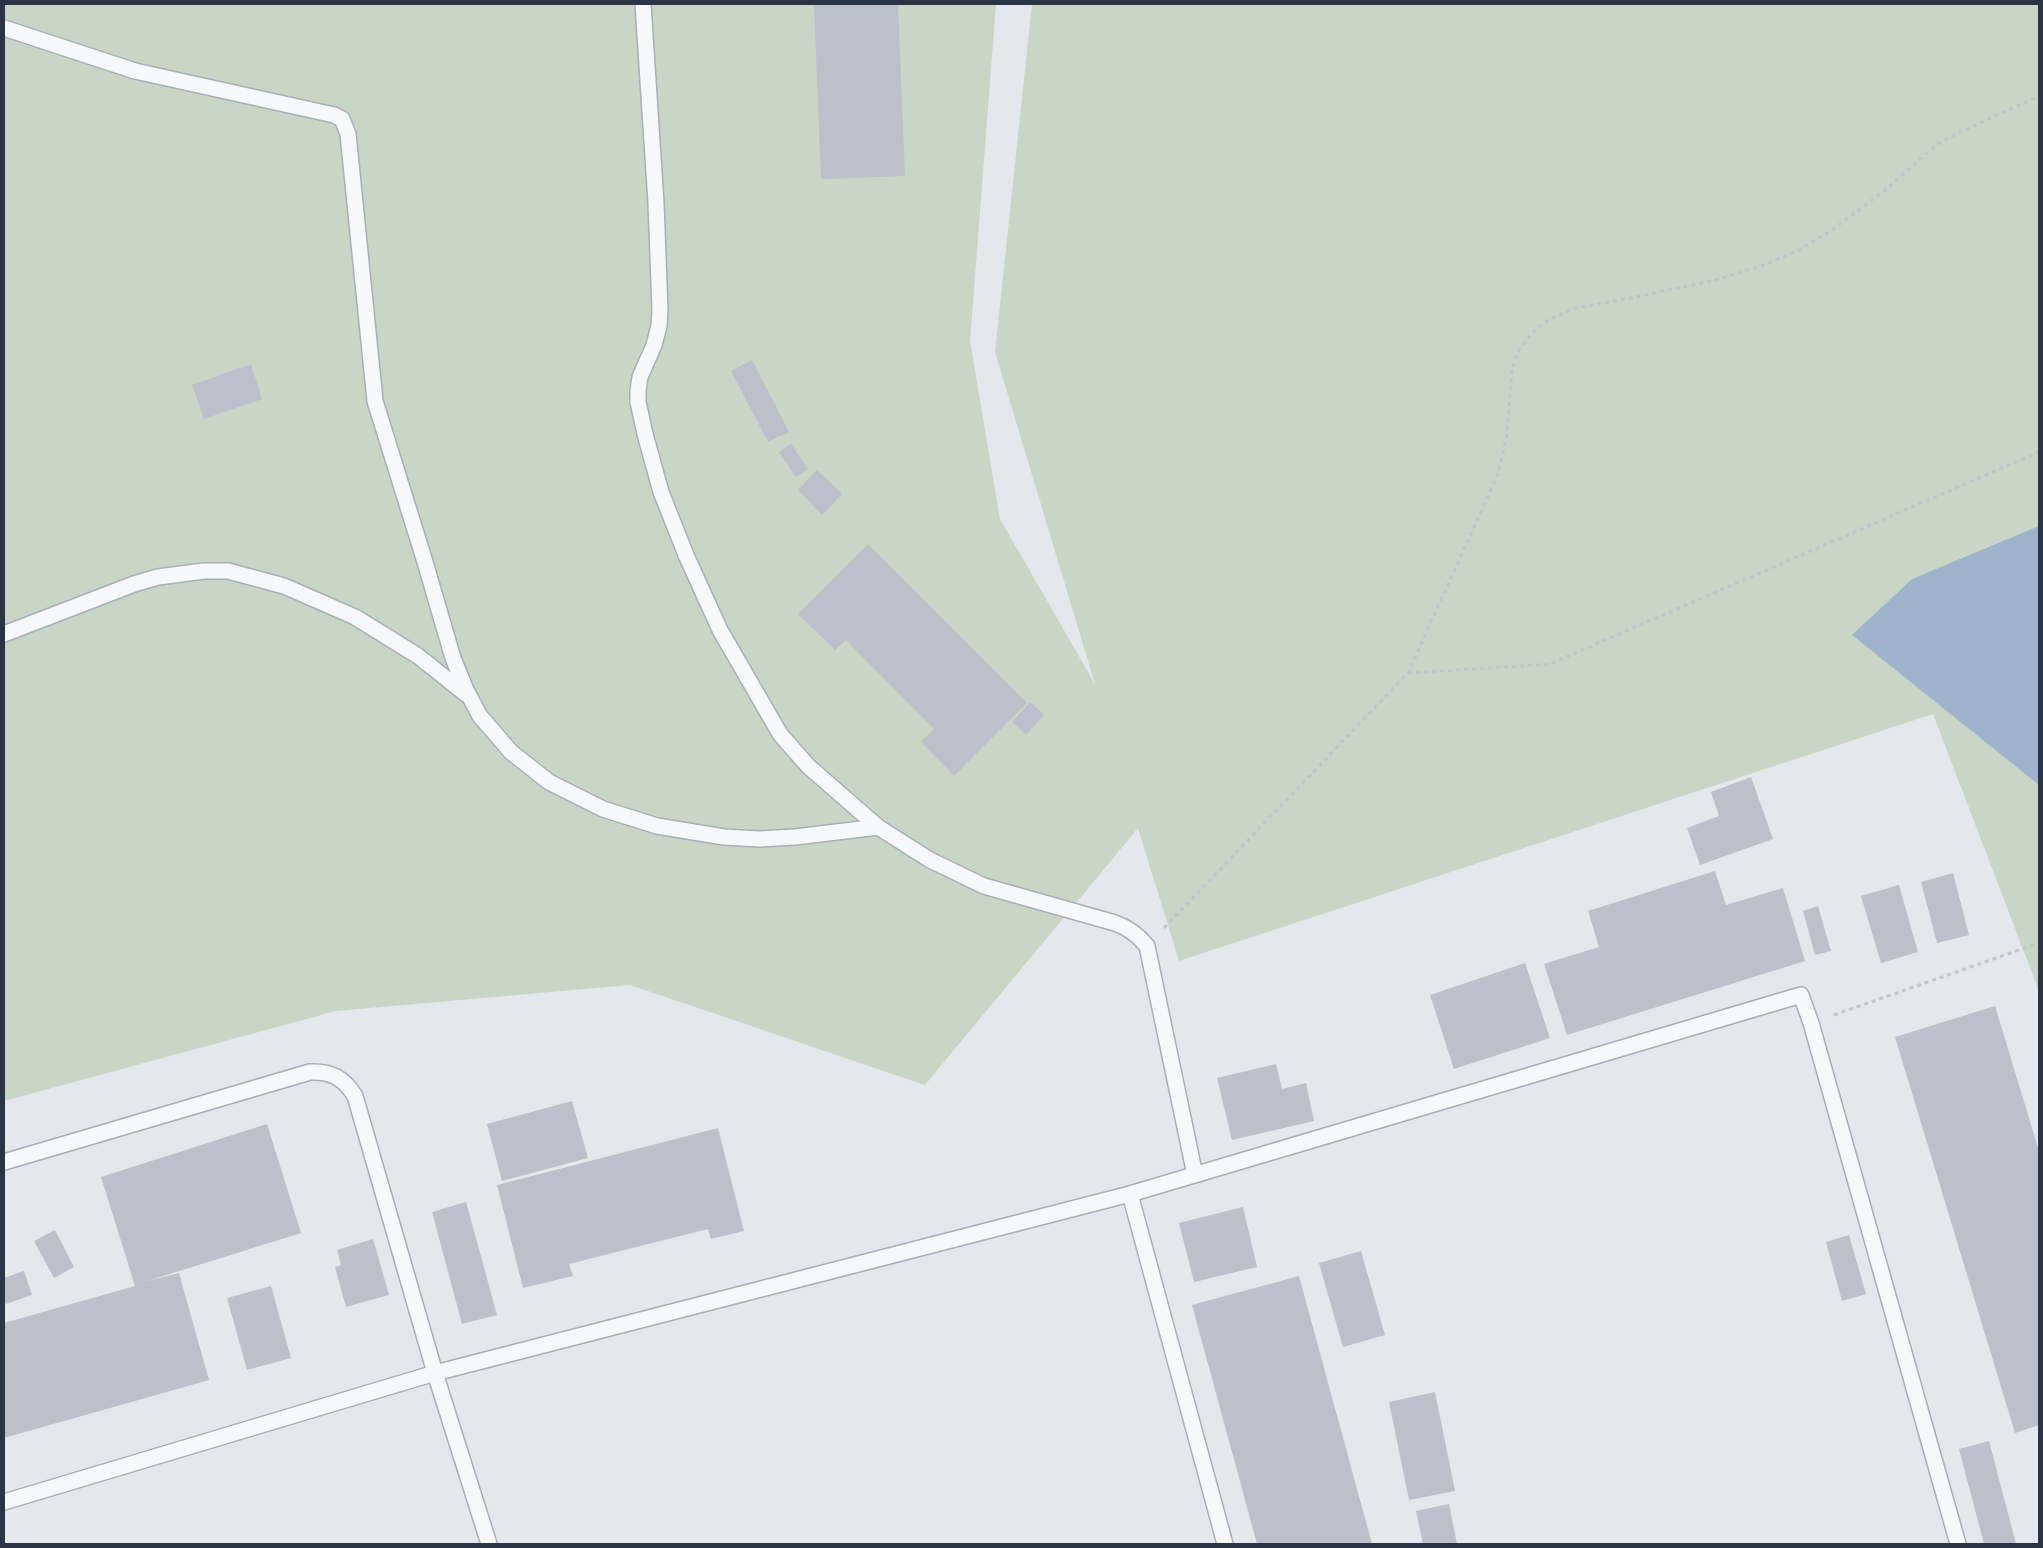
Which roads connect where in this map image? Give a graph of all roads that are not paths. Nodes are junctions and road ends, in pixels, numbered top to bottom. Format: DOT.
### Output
graph roads {
  1 [pos="643,4"];
  2 [pos="4,28"];
  3 [pos="4,634"];
  4 [pos="470,698"];
  5 [pos="878,827"];
  6 [pos="4,1162"];
  7 [pos="1195,1175"];
  8 [pos="1130,1194"];
  9 [pos="435,1373"];
  10 [pos="4,1502"];
  11 [pos="489,1544"];
  12 [pos="1225,1544"];
  13 [pos="1958,1544"];
  1 -- 5 [label="lane"];
  2 -- 4 [label="lane"];
  3 -- 4 [label="lane"];
  4 -- 5 [label="lane"];
  5 -- 7 [label="lane"];
  6 -- 9 [label="lane"];
  7 -- 8 [label="lane"];
  7 -- 13 [label="lane"];
  8 -- 9 [label="lane"];
  8 -- 12 [label="lane"];
  9 -- 10 [label="lane"];
  9 -- 11 [label="lane"];
}
